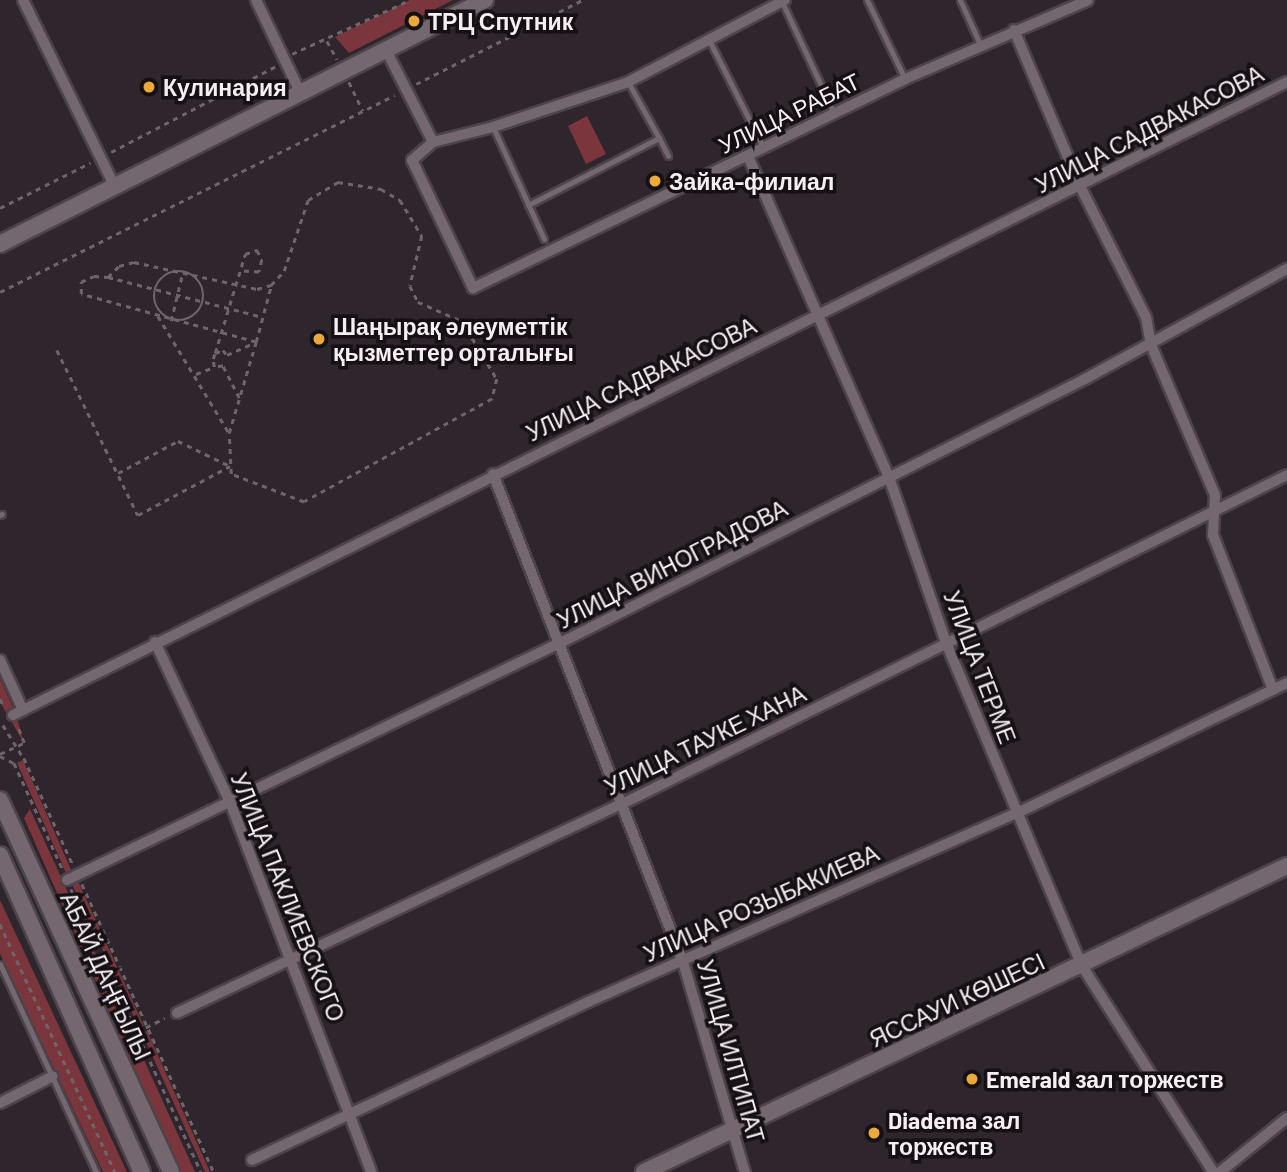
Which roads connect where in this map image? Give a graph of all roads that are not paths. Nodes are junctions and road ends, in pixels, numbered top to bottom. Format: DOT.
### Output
graph roads {
  1 [pos="23,0"];
  2 [pos="256,0"];
  3 [pos="485,0"];
  4 [pos="867,0"];
  5 [pos="960,0"];
  6 [pos="1088,0"];
  7 [pos="783,1"];
  8 [pos="1014,30"];
  9 [pos="709,40"];
  10 [pos="980,44"];
  11 [pos="386,50"];
  12 [pos="905,79"];
  13 [pos="628,82"];
  14 [pos="1287,82"];
  15 [pos="301,94"];
  16 [pos="834,114"];
  17 [pos="493,127"];
  18 [pos="659,138"];
  19 [pos="433,142"];
  20 [pos="764,148"];
  21 [pos="668,156"];
  22 [pos="748,156"];
  23 [pos="115,187"];
  24 [pos="1081,188"];
  25 [pos="527,205"];
  26 [pos="544,239"];
  27 [pos="0,244"];
  28 [pos="1287,269"];
  29 [pos="817,318"];
  30 [pos="1151,345"];
  31 [pos="493,474"];
  32 [pos="1287,475"];
  33 [pos="889,477"];
  34 [pos="1214,513"];
  35 [pos="155,642"];
  36 [pos="562,642"];
  37 [pos="947,645"];
  38 [pos="0,660"];
  39 [pos="1287,683"];
  40 [pos="1273,690"];
  41 [pos="0,800"];
  42 [pos="230,802"];
  43 [pos="620,805"];
  44 [pos="1015,814"];
  45 [pos="0,855"];
  46 [pos="1287,866"];
  47 [pos="72,877"];
  48 [pos="290,959"];
  49 [pos="683,962"];
  50 [pos="0,964"];
  51 [pos="1082,966"];
  52 [pos="177,1013"];
  53 [pos="53,1076"];
  54 [pos="0,1103"];
  55 [pos="350,1114"];
  56 [pos="1287,1118"];
  57 [pos="732,1130"];
  58 [pos="252,1160"];
  59 [pos="96,1172"];
  60 [pos="142,1172"];
  61 [pos="171,1172"];
  62 [pos="371,1172"];
  63 [pos="644,1172"];
  64 [pos="745,1172"];
  65 [pos="1213,1172"];
  66 [pos="1220,1172"];
  1 -- 23 [label="street"];
  2 -- 15 [label="street"];
  3 -- 11 [label="main road"];
  4 -- 12 [label="lane"];
  5 -- 10 [label="lane"];
  6 -- 8 [label="street, УЛИЦА РАБАТ"];
  7 -- 9 [label="street"];
  7 -- 16 [label="lane"];
  8 -- 10 [label="street, УЛИЦА РАБАТ"];
  8 -- 24 [label="street"];
  9 -- 13 [label="street"];
  9 -- 20 [label="lane"];
  10 -- 12 [label="street, УЛИЦА РАБАТ"];
  11 -- 15 [label="main road"];
  11 -- 19 [label="street"];
  12 -- 16 [label="street, УЛИЦА РАБАТ"];
  13 -- 17 [label="street"];
  13 -- 18 [label="lane"];
  14 -- 24 [label="street, УЛИЦА САДВАКАСОВА"];
  15 -- 23 [label="main road"];
  16 -- 20 [label="street, УЛИЦА РАБАТ"];
  17 -- 19 [label="street"];
  17 -- 25 [label="lane"];
  18 -- 21 [label="lane"];
  18 -- 25 [label="lane"];
  19 -- 22 [label="street, УЛИЦА РАБАТ"];
  20 -- 22 [label="street, УЛИЦА РАБАТ"];
  22 -- 29 [label="street, УЛИЦА ТЕРМЕ"];
  23 -- 27 [label="main road"];
  24 -- 29 [label="street, УЛИЦА САДВАКАСОВА"];
  24 -- 30 [label="street"];
  25 -- 26 [label="lane"];
  28 -- 30 [label="street, УЛИЦА ВИНОГРАДОВА"];
  29 -- 31 [label="street, УЛИЦА САДВАКАСОВА"];
  29 -- 33 [label="street, УЛИЦА ТЕРМЕ"];
  30 -- 33 [label="street, УЛИЦА ВИНОГРАДОВА"];
  30 -- 34 [label="street"];
  31 -- 35 [label="street, УЛИЦА САДВАКАСОВА"];
  31 -- 36 [label="street, УЛИЦА ИЛТИПАТ"];
  32 -- 34 [label="street, УЛИЦА ТАУКЕ ХАНА"];
  33 -- 36 [label="street, УЛИЦА ВИНОГРАДОВА"];
  33 -- 37 [label="street, УЛИЦА ТЕРМЕ"];
  34 -- 37 [label="street, УЛИЦА ТАУКЕ ХАНА"];
  34 -- 40 [label="street"];
  35 -- 38 [label="street, УЛИЦА САДВАКАСОВА"];
  35 -- 42 [label="street, УЛИЦА ПАКЛИЕВСКОГО"];
  36 -- 42 [label="street, УЛИЦА ВИНОГРАДОВА"];
  36 -- 43 [label="street, УЛИЦА ИЛТИПАТ"];
  37 -- 43 [label="street, УЛИЦА ТАУКЕ ХАНА"];
  37 -- 44 [label="street, УЛИЦА ТЕРМЕ"];
  39 -- 40 [label="street, УЛИЦА РОЗЫБАКИЕВА"];
  40 -- 44 [label="street, УЛИЦА РОЗЫБАКИЕВА"];
  41 -- 61 [label="main road, АБАЙ ДАҢҒЫЛЫ"];
  42 -- 47 [label="street, УЛИЦА ВИНОГРАДОВА"];
  42 -- 48 [label="street, УЛИЦА ПАКЛИЕВСКОГО"];
  43 -- 48 [label="street, УЛИЦА ТАУКЕ ХАНА"];
  43 -- 49 [label="street, УЛИЦА ИЛТИПАТ"];
  44 -- 49 [label="street, УЛИЦА РОЗЫБАКИЕВА"];
  44 -- 51 [label="street, УЛИЦА ТЕРМЕ"];
  45 -- 60 [label="main road, АБАЙ ДАҢҒЫЛЫ"];
  46 -- 51 [label="main road, ЯССАУИ КӨШЕСІ"];
  48 -- 52 [label="street, УЛИЦА ТАУКЕ ХАНА"];
  48 -- 55 [label="street, УЛИЦА ПАКЛИЕВСКОГО"];
  49 -- 55 [label="street, УЛИЦА РОЗЫБАКИЕВА"];
  49 -- 57 [label="street, УЛИЦА ИЛТИПАТ"];
  50 -- 53 [label="lane"];
  51 -- 57 [label="main road, ЯССАУИ КӨШЕСІ"];
  51 -- 65 [label="street, УЛИЦА ТЕРМЕ"];
  53 -- 54 [label="street"];
  53 -- 59 [label="lane"];
  55 -- 58 [label="street, УЛИЦА РОЗЫБАКИЕВА"];
  55 -- 62 [label="street, УЛИЦА ПАКЛИЕВСКОГО"];
  56 -- 66 [label="street"];
  57 -- 63 [label="main road, ЯССАУИ КӨШЕСІ"];
  57 -- 64 [label="street, УЛИЦА ИЛТИПАТ"];
}
